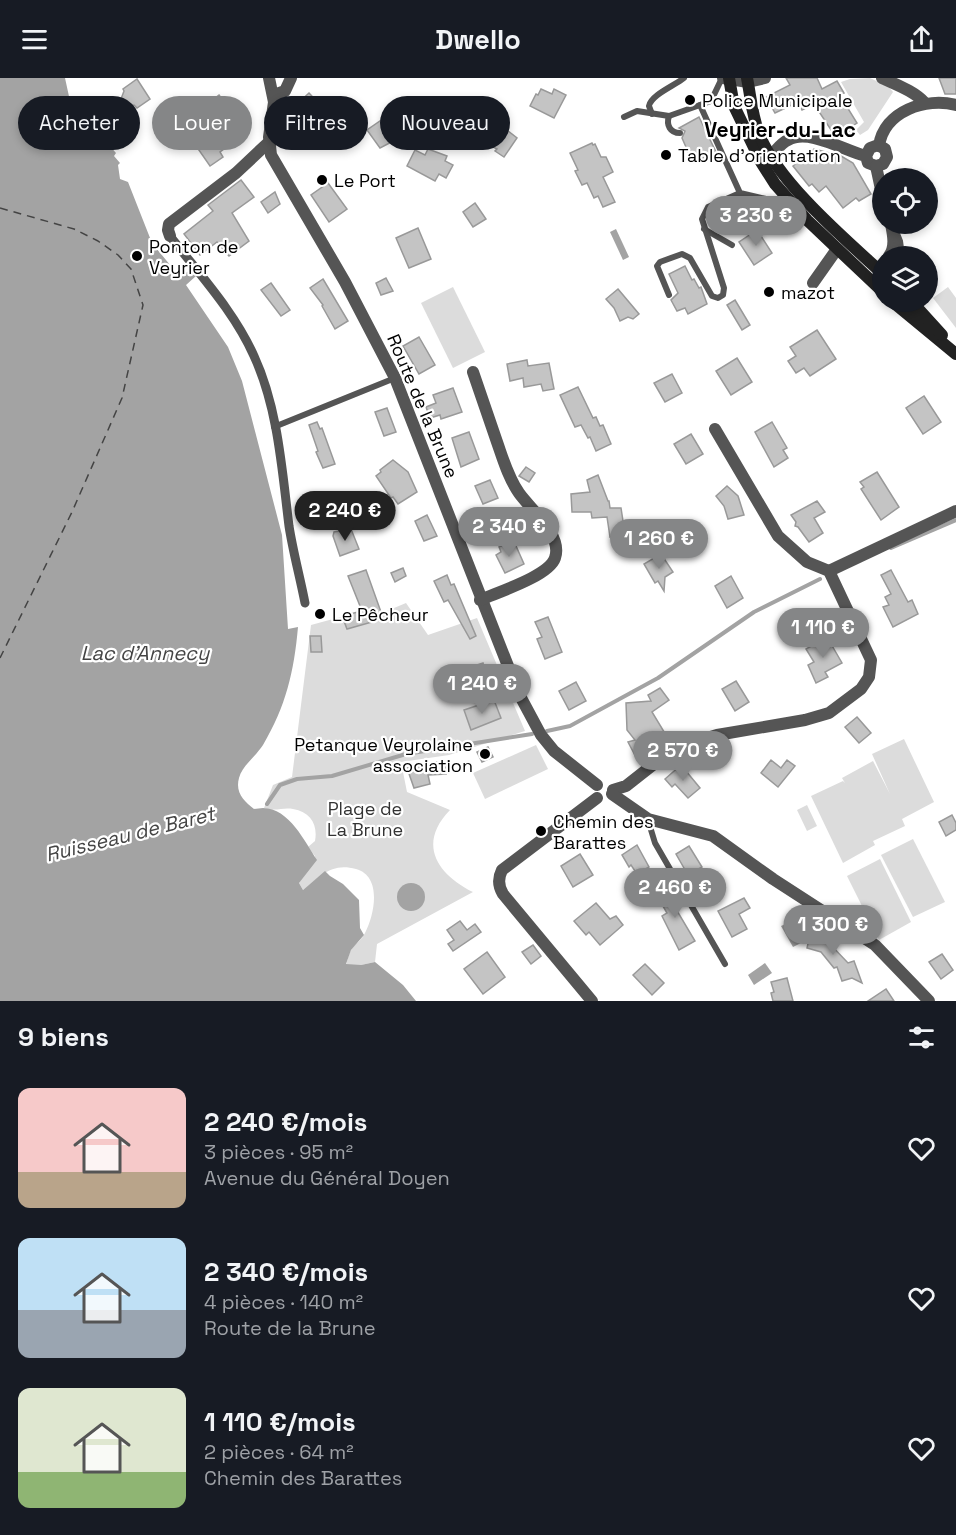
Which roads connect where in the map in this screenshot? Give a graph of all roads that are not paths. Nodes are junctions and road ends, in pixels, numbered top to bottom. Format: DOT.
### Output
graph roads {
  1 [pos="269,78"];
  2 [pos="291,78"];
  3 [pos="684,78"];
  4 [pos="726,78"];
  5 [pos="765,78"];
  6 [pos="882,78"];
  7 [pos="747,80"];
  8 [pos="899,81"];
  9 [pos="274,95"];
  10 [pos="954,102"];
  11 [pos="925,103"];
  12 [pos="700,105"];
  13 [pos="652,114"];
  14 [pos="669,116"];
  15 [pos="624,117"];
  16 [pos="680,133"];
  17 [pos="879,146"];
  18 [pos="264,147"];
  19 [pos="270,150"];
  20 [pos="770,156"];
  21 [pos="866,156"];
  22 [pos="876,166"];
  23 [pos="790,192"];
  24 [pos="740,193"];
  25 [pos="704,230"];
  26 [pos="170,236"];
  27 [pos="732,245"];
  28 [pos="837,249"];
  29 [pos="872,262"];
  30 [pos="872,275"];
  31 [pos="868,278"];
  32 [pos="813,282"];
  33 [pos="872,282"];
  34 [pos="669,295"];
  35 [pos="905,312"];
  36 [pos="921,312"];
  37 [pos="956,353"];
  38 [pos="473,372"];
  39 [pos="395,378"];
  40 [pos="274,428"];
  41 [pos="715,429"];
  42 [pos="956,511"];
  43 [pos="829,571"];
  44 [pos="480,600"];
  45 [pos="305,603"];
  46 [pos="597,791"];
  47 [pos="612,793"];
  48 [pos="648,819"];
  49 [pos="725,964"];
  50 [pos="592,1001"];
  51 [pos="929,1001"];
  1 -- 9 [label="street"];
  2 -- 9 [label="street"];
  3 -- 13 [label="lane"];
  4 -- 7 [label="street"];
  4 -- 12 [label="lane"];
  4 -- 23 [label="main road"];
  5 -- 7 [label="street"];
  6 -- 8 [label="street"];
  7 -- 20 [label="main road"];
  8 -- 11 [label="street"];
  10 -- 11 [label="street"];
  11 -- 17 [label="street"];
  12 -- 14 [label="lane"];
  12 -- 24 [label="lane"];
  13 -- 14 [label="lane"];
  13 -- 15 [label="lane"];
  14 -- 16 [label="lane"];
  17 -- 21 [label="street"];
  17 -- 22 [label="street"];
  18 -- 26 [label="street"];
  19 -- 39 [label="street, Route de la Brune"];
  20 -- 21 [label="street"];
  20 -- 23 [label="main road"];
  21 -- 22 [label="street"];
  23 -- 24 [label="lane"];
  23 -- 28 [label="main road"];
  23 -- 29 [label="main road"];
  24 -- 25 [label="lane"];
  25 -- 27 [label="lane"];
  25 -- 34 [label="lane"];
  26 -- 40 [label="street"];
  28 -- 31 [label="main road"];
  28 -- 32 [label="street"];
  30 -- 31 [label="street"];
  31 -- 33 [label="main road"];
  35 -- 37 [label="main road"];
  36 -- 37 [label="main road"];
  38 -- 44 [label="street"];
  39 -- 40 [label="lane"];
  39 -- 44 [label="street, Route de la Brune"];
  40 -- 45 [label="street"];
  41 -- 43 [label="street"];
  42 -- 43 [label="street"];
  43 -- 47 [label="street"];
  44 -- 46 [label="street, Route de la Brune"];
  46 -- 47 [label="street"];
  46 -- 50 [label="street"];
  47 -- 48 [label="street"];
  48 -- 49 [label="lane"];
  48 -- 51 [label="street"];
}
